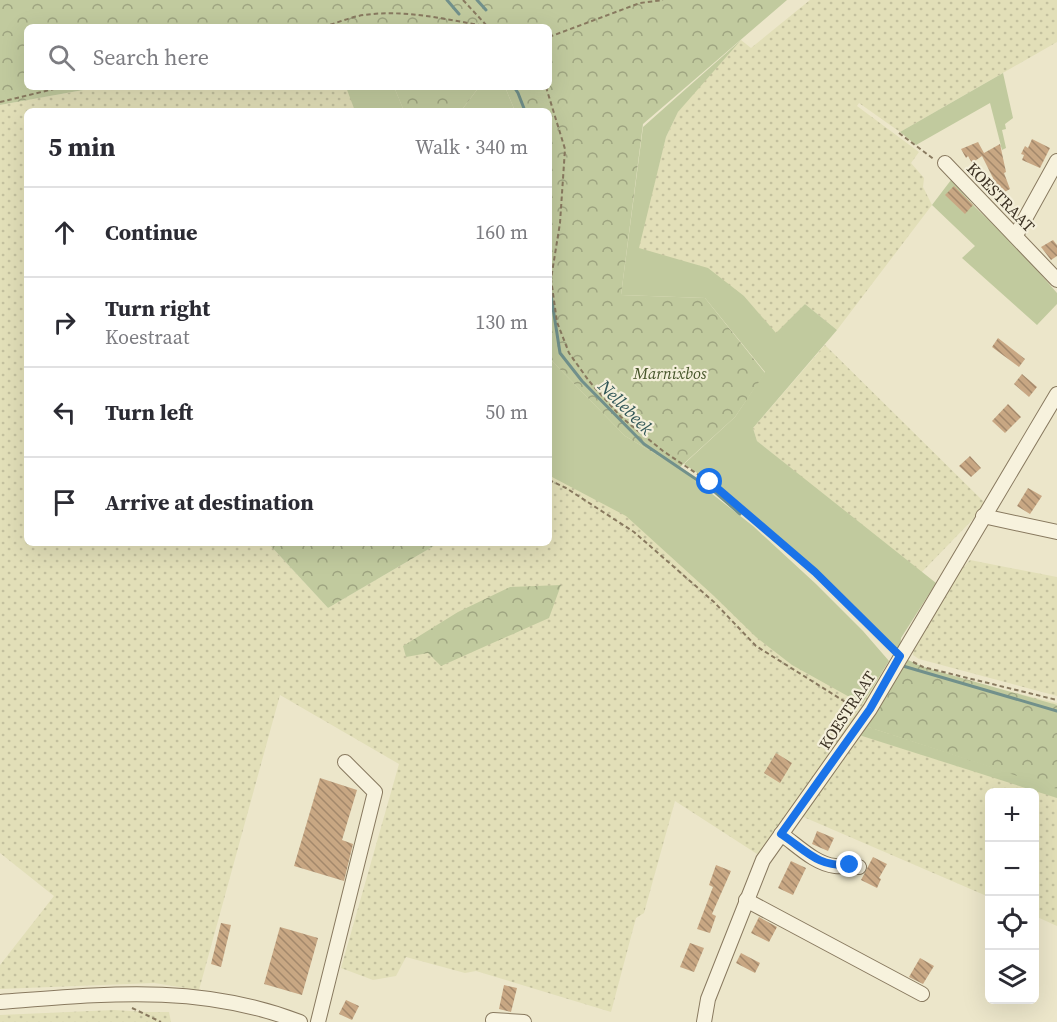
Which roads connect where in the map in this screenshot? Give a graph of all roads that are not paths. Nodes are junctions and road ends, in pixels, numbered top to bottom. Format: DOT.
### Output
graph roads {
  1 [pos="1057,161"];
  2 [pos="945,163"];
  3 [pos="1016,235"];
  4 [pos="1057,280"];
  5 [pos="1057,394"];
  6 [pos="983,516"];
  7 [pos="1057,532"];
  8 [pos="345,762"];
  9 [pos="781,834"];
  10 [pos="859,867"];
  11 [pos="746,900"];
  12 [pos="922,994"];
  13 [pos="0,1002"];
  14 [pos="493,1020"];
  15 [pos="300,1022"];
  16 [pos="318,1022"];
  17 [pos="524,1022"];
  18 [pos="704,1022"];
  1 -- 3 [label="street"];
  2 -- 3 [label="street, KOESTRAAT"];
  3 -- 4 [label="street, KOESTRAAT"];
  5 -- 6 [label="street, KOESTRAAT"];
  6 -- 7 [label="street"];
  6 -- 9 [label="street, KOESTRAAT"];
  8 -- 16 [label="street"];
  9 -- 10 [label="street"];
  9 -- 11 [label="street, KOESTRAAT"];
  11 -- 12 [label="street"];
  11 -- 18 [label="street, KOESTRAAT"];
  13 -- 15 [label="street"];
  14 -- 17 [label="street"];
}
